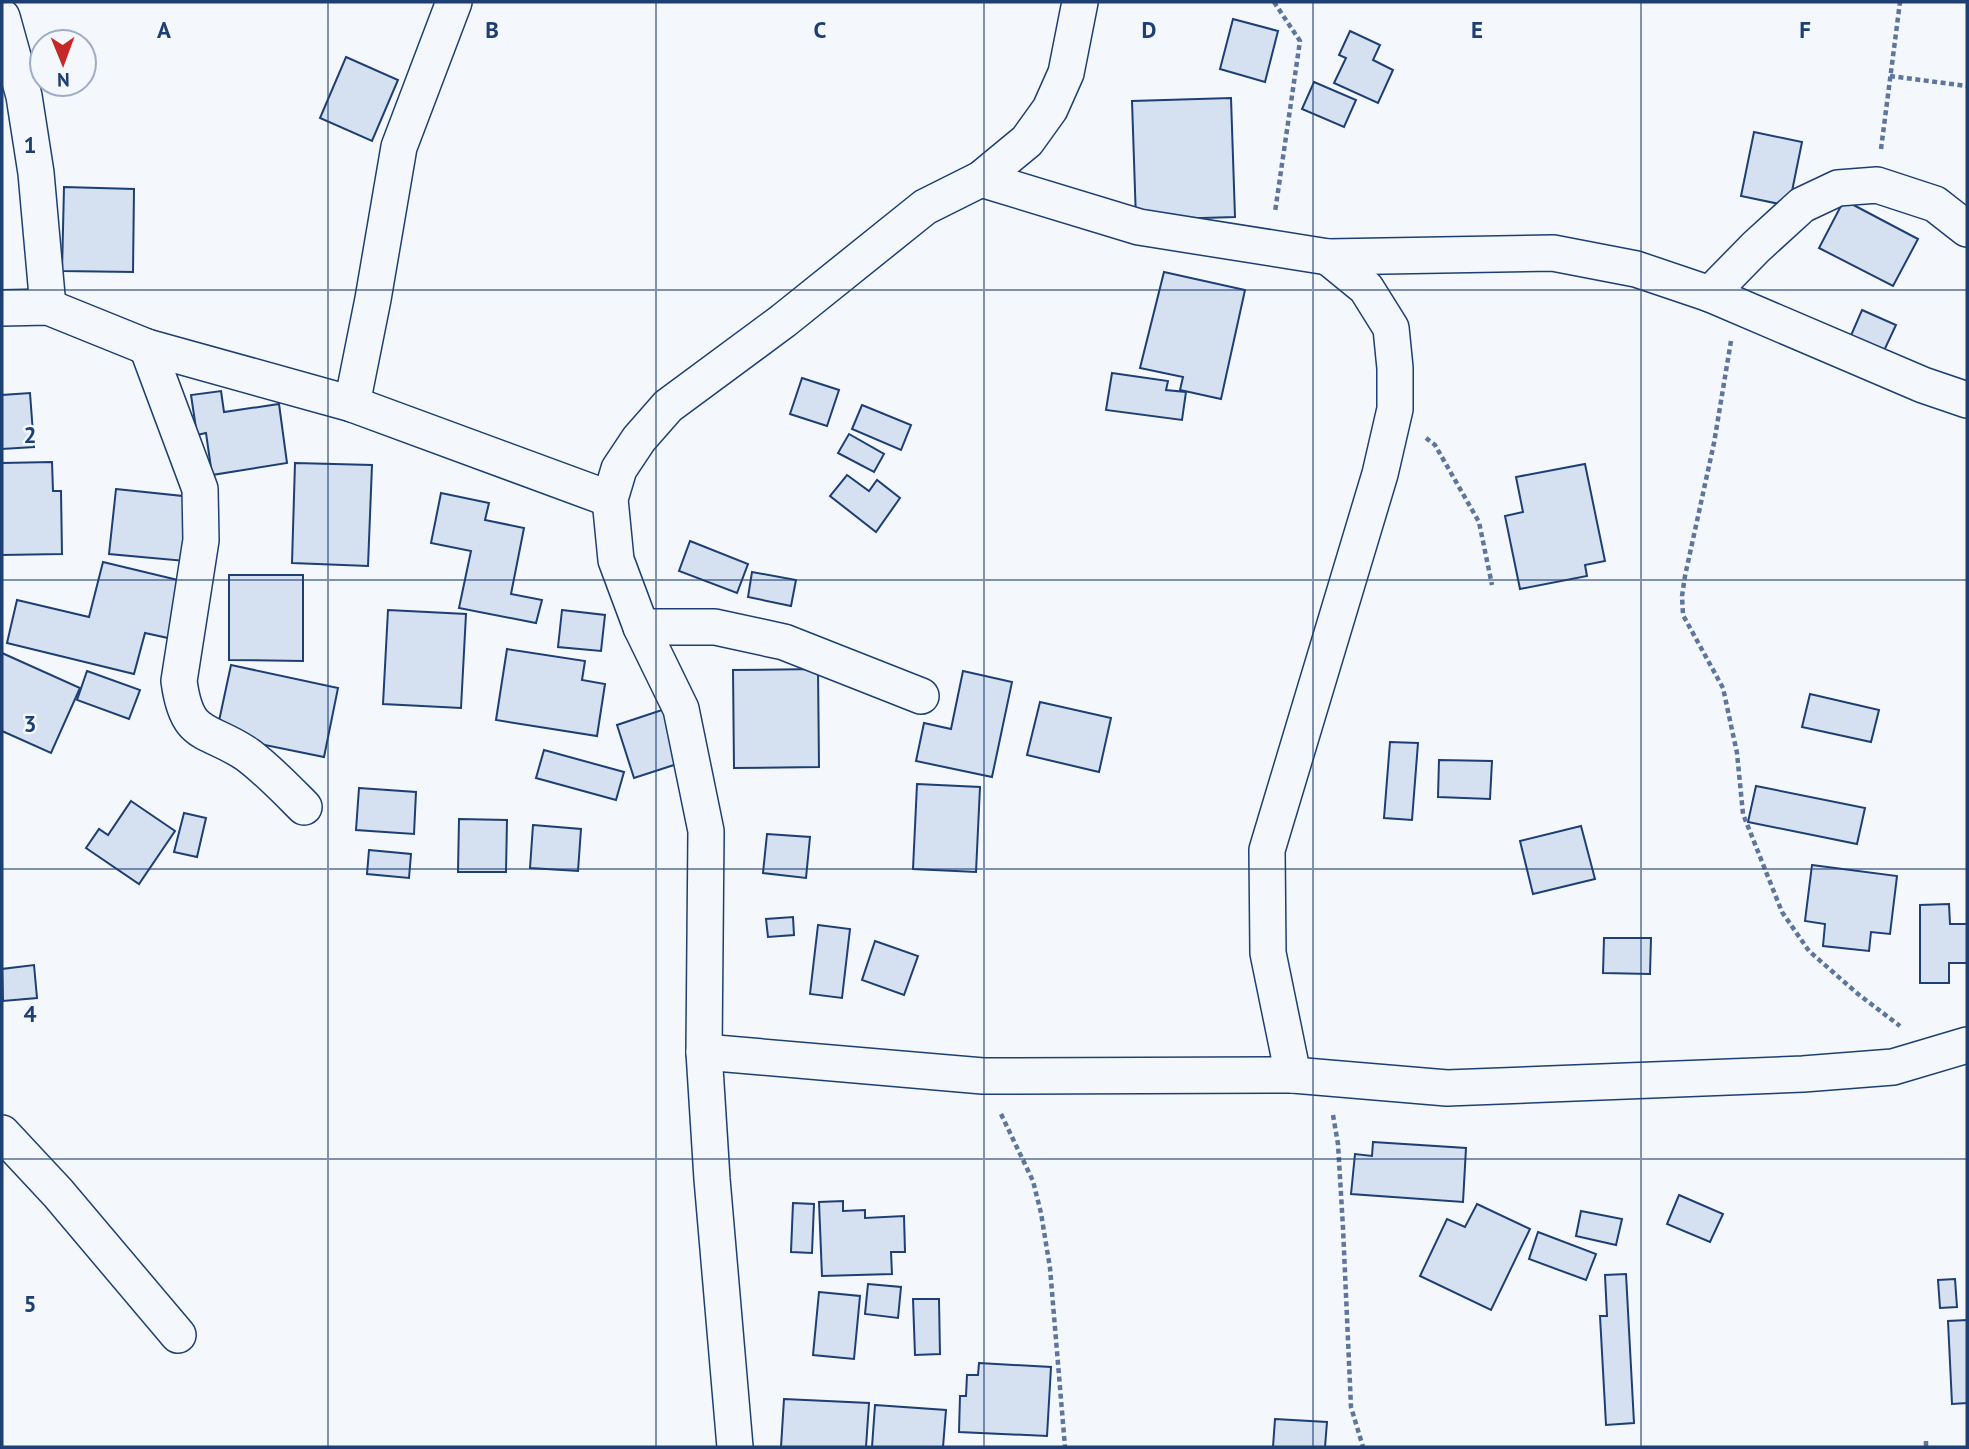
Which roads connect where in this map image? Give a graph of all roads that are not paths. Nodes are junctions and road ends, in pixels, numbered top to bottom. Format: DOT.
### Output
graph roads {
  1 [pos="454,2"];
  2 [pos="1080,2"];
  3 [pos="2,17"];
  4 [pos="981,178"];
  5 [pos="1967,229"];
  6 [pos="1328,257"];
  7 [pos="1724,300"];
  8 [pos="48,307"];
  9 [pos="2,308"];
  10 [pos="148,347"];
  11 [pos="1967,400"];
  12 [pos="352,404"];
  13 [pos="610,499"];
  14 [pos="641,627"];
  15 [pos="921,696"];
  16 [pos="304,807"];
  17 [pos="1952,1050"];
  18 [pos="704,1052"];
  19 [pos="1293,1075"];
  20 [pos="2,1133"];
  21 [pos="178,1335"];
  22 [pos="735,1447"];
  1 -- 12 [label="street"];
  2 -- 4 [label="street"];
  3 -- 8 [label="street"];
  4 -- 6 [label="street"];
  4 -- 13 [label="street"];
  5 -- 7 [label="street"];
  6 -- 7 [label="street"];
  6 -- 19 [label="street"];
  7 -- 11 [label="street"];
  8 -- 9 [label="street"];
  8 -- 10 [label="street"];
  10 -- 12 [label="street"];
  10 -- 16 [label="street"];
  12 -- 13 [label="street"];
  13 -- 14 [label="street"];
  14 -- 15 [label="street"];
  14 -- 18 [label="street"];
  17 -- 19 [label="street"];
  18 -- 19 [label="street"];
  18 -- 22 [label="street"];
  20 -- 21 [label="street"];
}
